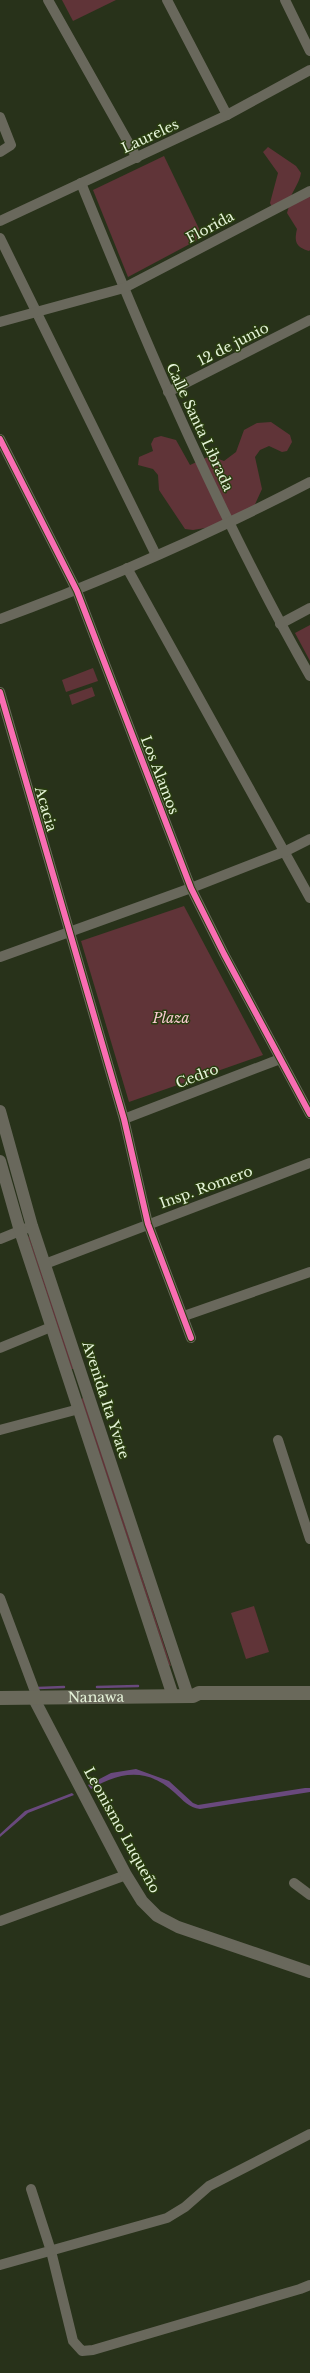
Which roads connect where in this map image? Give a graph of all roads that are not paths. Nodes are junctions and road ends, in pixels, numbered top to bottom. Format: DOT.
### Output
graph roads {
  1 [pos="48,0"];
  2 [pos="167,0"];
  3 [pos="284,0"];
  4 [pos="310,51"];
  5 [pos="310,70"];
  6 [pos="227,115"];
  7 [pos="0,117"];
  8 [pos="0,152"];
  9 [pos="137,158"];
  10 [pos="81,183"];
  11 [pos="310,191"];
  12 [pos="0,221"];
  13 [pos="0,238"];
  14 [pos="124,288"];
  15 [pos="38,312"];
  16 [pos="310,320"];
  17 [pos="0,322"];
  18 [pos="168,392"];
  19 [pos="0,439"];
  20 [pos="310,482"];
  21 [pos="229,524"];
  22 [pos="156,555"];
  23 [pos="127,568"];
  24 [pos="77,591"];
  25 [pos="310,608"];
  26 [pos="0,619"];
  27 [pos="280,624"];
  28 [pos="310,676"];
  29 [pos="0,692"];
  30 [pos="310,839"];
  31 [pos="286,851"];
  32 [pos="191,888"];
  33 [pos="310,898"];
  34 [pos="69,933"];
  35 [pos="0,957"];
  36 [pos="280,1060"];
  37 [pos="0,1111"];
  38 [pos="310,1114"];
  39 [pos="124,1119"];
  40 [pos="0,1161"];
  41 [pos="310,1163"];
  42 [pos="148,1224"];
  43 [pos="32,1226"];
  44 [pos="20,1231"];
  45 [pos="0,1239"];
  46 [pos="45,1264"];
  47 [pos="310,1272"];
  48 [pos="184,1316"];
  49 [pos="52,1327"];
  50 [pos="191,1338"];
  51 [pos="0,1348"];
  52 [pos="85,1384"];
  53 [pos="72,1388"];
  54 [pos="79,1409"];
  55 [pos="0,1430"];
  56 [pos="278,1440"];
  57 [pos="136,1537"];
  58 [pos="310,1539"];
  59 [pos="123,1540"];
  60 [pos="0,1598"];
  61 [pos="310,1693"];
  62 [pos="173,1696"];
  63 [pos="190,1696"];
  64 [pos="35,1697"];
  65 [pos="0,1698"];
  66 [pos="310,1700"];
  67 [pos="126,1875"];
  68 [pos="294,1883"];
  69 [pos="310,1895"];
  70 [pos="0,1921"];
  71 [pos="310,1972"];
  72 [pos="310,2134"];
  73 [pos="31,2189"];
  74 [pos="51,2251"];
  75 [pos="0,2265"];
  76 [pos="310,2284"];
  1 -- 9 [label="street"];
  2 -- 6 [label="street"];
  3 -- 4 [label="street"];
  5 -- 6 [label="street, Laureles"];
  6 -- 9 [label="street, Laureles"];
  7 -- 8 [label="street"];
  9 -- 10 [label="street, Laureles"];
  10 -- 12 [label="street, Laureles"];
  10 -- 14 [label="street, Calle Santa Librada"];
  11 -- 14 [label="street, Florida"];
  13 -- 15 [label="street"];
  14 -- 15 [label="street, Florida"];
  14 -- 18 [label="street, Calle Santa Librada"];
  15 -- 17 [label="street, Florida"];
  15 -- 22 [label="street"];
  16 -- 18 [label="street, 12 de junio"];
  18 -- 21 [label="street, Calle Santa Librada"];
  19 -- 24 [label="street, Los Alamos"];
  20 -- 21 [label="street"];
  21 -- 22 [label="street"];
  21 -- 27 [label="street, Calle Santa Librada"];
  22 -- 23 [label="street"];
  23 -- 24 [label="street"];
  23 -- 31 [label="street"];
  24 -- 26 [label="street"];
  24 -- 32 [label="street, Los Alamos"];
  25 -- 27 [label="street"];
  27 -- 28 [label="street, Calle Santa Librada"];
  29 -- 34 [label="street, Acacia"];
  30 -- 31 [label="street"];
  31 -- 32 [label="street"];
  31 -- 33 [label="street"];
  32 -- 34 [label="street"];
  32 -- 36 [label="street, Los Alamos"];
  34 -- 35 [label="street"];
  34 -- 39 [label="street, Acacia"];
  36 -- 38 [label="street, Los Alamos"];
  36 -- 39 [label="street, Cedro"];
  37 -- 43 [label="street, Avenida Ita Yvate"];
  39 -- 42 [label="street, Acacia"];
  40 -- 44 [label="street, Avenida Ita Yvate"];
  41 -- 42 [label="street, Insp. Romero"];
  42 -- 46 [label="street, Insp. Romero"];
  42 -- 48 [label="street, Acacia"];
  43 -- 44 [label="street"];
  43 -- 46 [label="street, Avenida Ita Yvate"];
  44 -- 45 [label="street"];
  44 -- 49 [label="street, Avenida Ita Yvate"];
  46 -- 52 [label="street, Avenida Ita Yvate"];
  47 -- 48 [label="street"];
  48 -- 50 [label="street, Acacia"];
  49 -- 51 [label="street"];
  49 -- 53 [label="street, Avenida Ita Yvate"];
  52 -- 53 [label="street"];
  52 -- 57 [label="street, Avenida Ita Yvate"];
  53 -- 54 [label="street, Avenida Ita Yvate"];
  54 -- 55 [label="street"];
  54 -- 59 [label="street, Avenida Ita Yvate"];
  56 -- 58 [label="street"];
  57 -- 59 [label="street"];
  57 -- 63 [label="street, Avenida Ita Yvate"];
  59 -- 62 [label="street, Avenida Ita Yvate"];
  60 -- 64 [label="street"];
  61 -- 63 [label="main road, Nanawa"];
  62 -- 63 [label="main road, Nanawa"];
  62 -- 64 [label="main road, Nanawa"];
  63 -- 66 [label="main road, Nanawa"];
  64 -- 65 [label="main road, Nanawa"];
  64 -- 67 [label="street, Leonismo Luqueño"];
  67 -- 70 [label="street"];
  67 -- 71 [label="street, Leonismo Luqueño"];
  68 -- 69 [label="street"];
  72 -- 74 [label="street"];
  73 -- 74 [label="street"];
  74 -- 75 [label="street"];
  74 -- 76 [label="street"];
}
